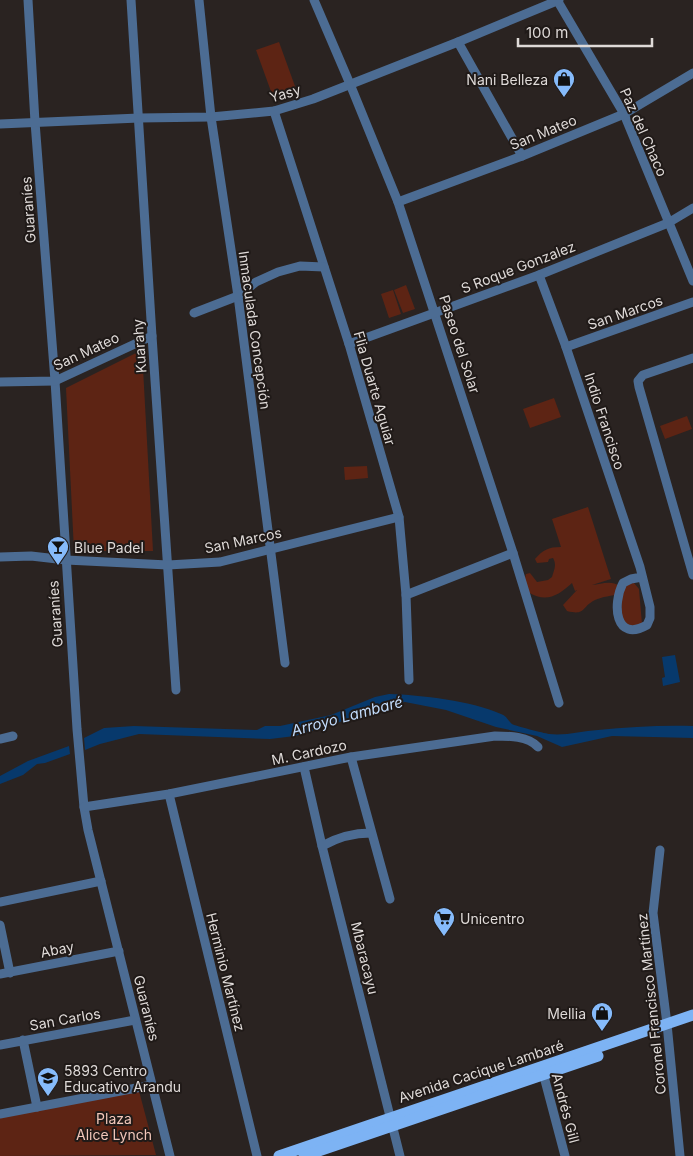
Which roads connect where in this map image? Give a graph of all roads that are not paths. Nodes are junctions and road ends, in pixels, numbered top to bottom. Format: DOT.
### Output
graph roads {
  1 [pos="28,0"];
  2 [pos="131,0"];
  3 [pos="198,0"];
  4 [pos="314,0"];
  5 [pos="558,0"];
  6 [pos="458,42"];
  7 [pos="693,73"];
  8 [pos="350,84"];
  9 [pos="274,111"];
  10 [pos="624,114"];
  11 [pos="211,117"];
  12 [pos="139,118"];
  13 [pos="35,122"];
  14 [pos="0,124"];
  15 [pos="522,156"];
  16 [pos="398,202"];
  17 [pos="693,208"];
  18 [pos="668,222"];
  19 [pos="324,267"];
  20 [pos="540,275"];
  21 [pos="693,281"];
  22 [pos="238,296"];
  23 [pos="693,302"];
  24 [pos="194,313"];
  25 [pos="436,313"];
  26 [pos="152,336"];
  27 [pos="349,344"];
  28 [pos="566,347"];
  29 [pos="693,358"];
  30 [pos="55,381"];
  31 [pos="0,382"];
  32 [pos="399,517"];
  33 [pos="269,549"];
  34 [pos="513,553"];
  35 [pos="0,558"];
  36 [pos="66,560"];
  37 [pos="168,565"];
  38 [pos="692,572"];
  39 [pos="642,577"];
  40 [pos="406,595"];
  41 [pos="285,664"];
  42 [pos="409,680"];
  43 [pos="176,690"];
  44 [pos="559,703"];
  45 [pos="13,736"];
  46 [pos="0,739"];
  47 [pos="538,748"];
  48 [pos="352,757"];
  49 [pos="304,768"];
  50 [pos="169,794"];
  51 [pos="84,808"];
  52 [pos="371,833"];
  53 [pos="322,846"];
  54 [pos="660,850"];
  55 [pos="102,881"];
  56 [pos="390,899"];
  57 [pos="0,902"];
  58 [pos="0,924"];
  59 [pos="119,950"];
  60 [pos="10,973"];
  61 [pos="0,974"];
  62 [pos="693,1016"];
  63 [pos="135,1020"];
  64 [pos="693,1024"];
  65 [pos="667,1028"];
  66 [pos="23,1040"];
  67 [pos="0,1045"];
  68 [pos="542,1071"];
  69 [pos="152,1085"];
  70 [pos="37,1107"];
  71 [pos="0,1114"];
  72 [pos="392,1121"];
  73 [pos="170,1156"];
  74 [pos="257,1156"];
  75 [pos="279,1156"];
  76 [pos="304,1156"];
  77 [pos="400,1156"];
  78 [pos="565,1156"];
  79 [pos="680,1156"];
  1 -- 13 [label="street, Guaraníes"];
  2 -- 12 [label="street, Kuarahy"];
  3 -- 11 [label="street, Inmaculada Concepción"];
  4 -- 8 [label="street, Paseo del Solar"];
  5 -- 6 [label="street, Yasy"];
  5 -- 10 [label="street, Paz del Chaco"];
  6 -- 8 [label="street, Yasy"];
  6 -- 15 [label="street"];
  7 -- 10 [label="street, San Mateo"];
  8 -- 9 [label="street, Yasy"];
  8 -- 16 [label="street, Paseo del Solar"];
  9 -- 11 [label="street, Yasy"];
  9 -- 19 [label="street, Flia Duarte Aguiar"];
  10 -- 15 [label="street, San Mateo"];
  10 -- 18 [label="street, Paz del Chaco"];
  11 -- 12 [label="street, Yasy"];
  11 -- 22 [label="street, Inmaculada Concepción"];
  12 -- 13 [label="street, Yasy"];
  12 -- 26 [label="street, Kuarahy"];
  13 -- 14 [label="street, Yasy"];
  13 -- 30 [label="street, Guaraníes"];
  15 -- 16 [label="street, San Mateo"];
  16 -- 25 [label="street, Paseo del Solar"];
  17 -- 18 [label="street, S Roque Gonzalez"];
  18 -- 20 [label="street, S Roque Gonzalez"];
  18 -- 21 [label="street, Paz del Chaco"];
  19 -- 22 [label="street"];
  19 -- 27 [label="street, Flia Duarte Aguiar"];
  20 -- 25 [label="street, S Roque Gonzalez"];
  20 -- 28 [label="street, Indio Francisco"];
  22 -- 24 [label="street"];
  22 -- 33 [label="street, Inmaculada Concepción"];
  23 -- 28 [label="street, San Marcos"];
  25 -- 27 [label="street, S Roque Gonzalez"];
  25 -- 34 [label="street, Paseo del Solar"];
  26 -- 30 [label="street, San Mateo"];
  26 -- 37 [label="street, Kuarahy"];
  27 -- 32 [label="street, Flia Duarte Aguiar"];
  28 -- 39 [label="street, Indio Francisco"];
  29 -- 38 [label="street"];
  30 -- 31 [label="street, San Mateo"];
  30 -- 36 [label="street, Guaraníes"];
  32 -- 33 [label="street, San Marcos"];
  32 -- 40 [label="street, Flia Duarte Aguiar"];
  33 -- 37 [label="street, San Marcos"];
  33 -- 41 [label="street, Inmaculada Concepción"];
  34 -- 40 [label="street"];
  34 -- 44 [label="street, Paseo del Solar"];
  35 -- 36 [label="street, San Marcos"];
  36 -- 37 [label="street, San Marcos"];
  36 -- 51 [label="street, Guaraníes"];
  37 -- 43 [label="street, Kuarahy"];
  39 -- 39 [label="street, Indio Francisco"];
  40 -- 42 [label="street, Flia Duarte Aguiar"];
  45 -- 46 [label="street"];
  47 -- 48 [label="street, M. Cardozo"];
  48 -- 49 [label="street, M. Cardozo"];
  48 -- 52 [label="street"];
  49 -- 50 [label="street, M. Cardozo"];
  49 -- 53 [label="street, Mbaracayu"];
  50 -- 51 [label="street, M. Cardozo"];
  50 -- 74 [label="street, Herminio Martínez"];
  51 -- 55 [label="street, Guaraníes"];
  52 -- 53 [label="street"];
  52 -- 56 [label="street"];
  53 -- 72 [label="street, Mbaracayu"];
  54 -- 65 [label="street, Coronel Francisco Martínez"];
  55 -- 57 [label="street"];
  55 -- 59 [label="street, Guaraníes"];
  58 -- 60 [label="street"];
  59 -- 60 [label="street, Abay"];
  59 -- 63 [label="street, Guaraníes"];
  60 -- 61 [label="street, Abay"];
  62 -- 65 [label="main road, Avenida Cacique Lambaré"];
  63 -- 66 [label="street, San Carlos"];
  63 -- 69 [label="street, Guaraníes"];
  64 -- 65 [label="main road, Avenida Cacique Lambaré"];
  65 -- 68 [label="main road, Avenida Cacique Lambaré"];
  65 -- 79 [label="street, Coronel Francisco Martínez"];
  66 -- 67 [label="street, San Carlos"];
  66 -- 70 [label="street"];
  68 -- 72 [label="main road, Avenida Cacique Lambaré"];
  68 -- 78 [label="street, Andrés Gill"];
  69 -- 70 [label="street"];
  69 -- 73 [label="street, Guaraníes"];
  70 -- 71 [label="street"];
  72 -- 75 [label="main road, Avenida Cacique Lambaré"];
  72 -- 76 [label="main road, Avenida Cacique Lambaré"];
  72 -- 77 [label="street, Mbaracayu"];
}
